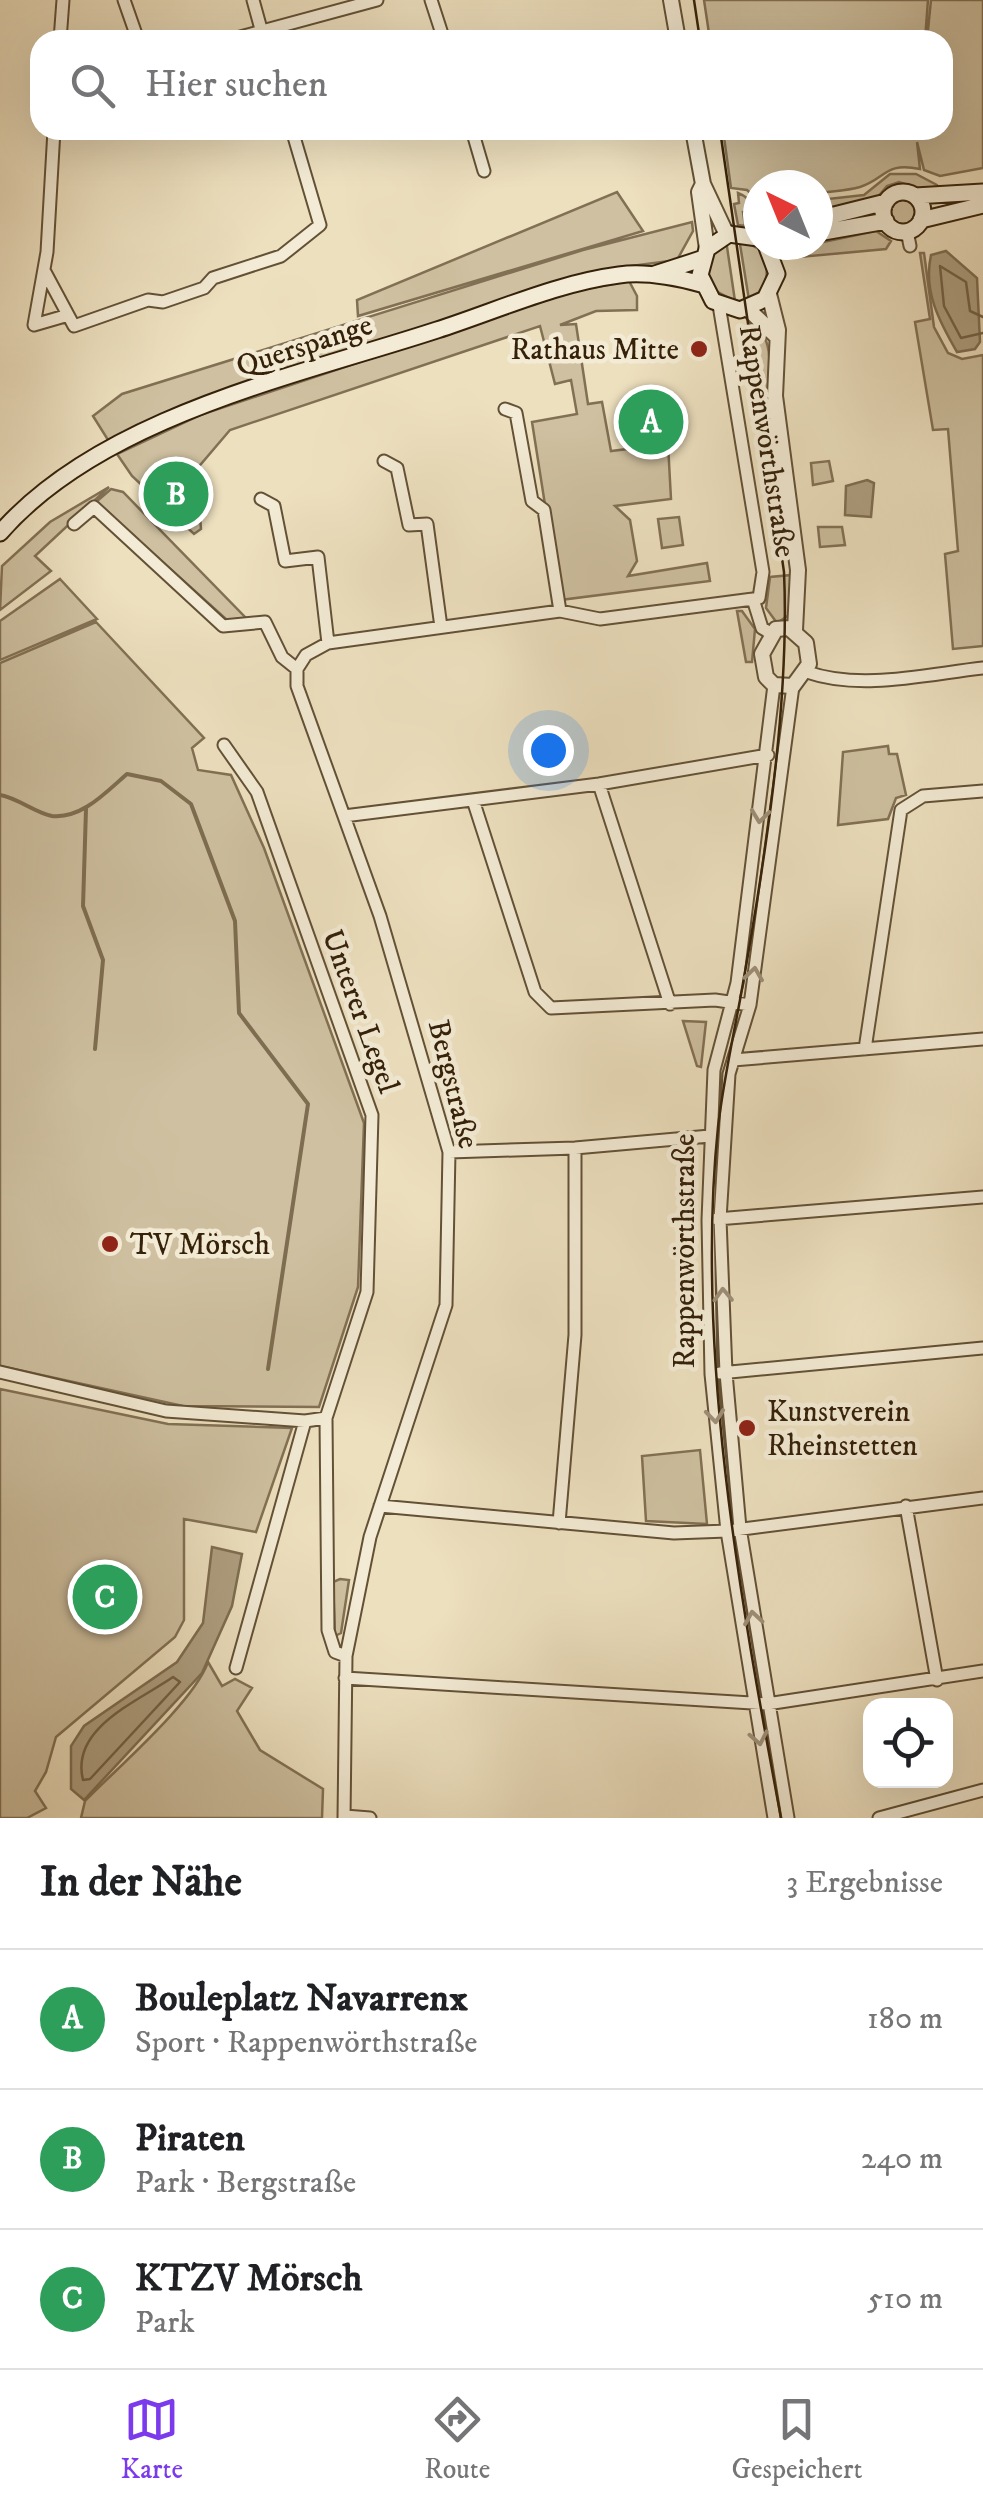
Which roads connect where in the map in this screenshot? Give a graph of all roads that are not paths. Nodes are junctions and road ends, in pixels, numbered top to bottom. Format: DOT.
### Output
graph roads {
  1 [pos="63,0"];
  2 [pos="124,0"];
  3 [pos="252,0"];
  4 [pos="376,0"];
  5 [pos="431,0"];
  6 [pos="671,0"];
  7 [pos="61,30"];
  8 [pos="134,30"];
  9 [pos="261,30"];
  10 [pos="282,30"];
  11 [pos="441,30"];
  12 [pos="676,30"];
  13 [pos="53,140"];
  14 [pos="295,140"];
  15 [pos="475,140"];
  16 [pos="696,140"];
  17 [pos="484,171"];
  18 [pos="703,184"];
  19 [pos="983,192"];
  20 [pos="915,196"];
  21 [pos="886,202"];
  22 [pos="983,204"];
  23 [pos="833,215"];
  24 [pos="921,220"];
  25 [pos="886,221"];
  26 [pos="833,230"];
  27 [pos="743,233"];
  28 [pos="726,235"];
  29 [pos="704,254"];
  30 [pos="776,260"];
  31 [pos="44,272"];
  32 [pos="655,274"];
  33 [pos="701,284"];
  34 [pos="770,294"];
  35 [pos="719,305"];
  36 [pos="748,309"];
  37 [pos="65,316"];
  38 [pos="776,336"];
  39 [pos="505,409"];
  40 [pos="384,461"];
  41 [pos="261,498"];
  42 [pos="74,524"];
  43 [pos="0,533"];
  44 [pos="753,599"];
  45 [pos="560,611"];
  46 [pos="441,627"];
  47 [pos="795,630"];
  48 [pos="772,634"];
  49 [pos="328,643"];
  50 [pos="297,668"];
  51 [pos="983,668"];
  52 [pos="808,672"];
  53 [pos="774,685"];
  54 [pos="793,686"];
  55 [pos="224,745"];
  56 [pos="768,755"];
  57 [pos="598,784"];
  58 [pos="983,791"];
  59 [pos="473,800"];
  60 [pos="344,816"];
  61 [pos="732,1002"];
  62 [pos="670,1004"];
  63 [pos="750,1005"];
  64 [pos="983,1039"];
  65 [pos="865,1049"];
  66 [pos="734,1060"];
  67 [pos="710,1136"];
  68 [pos="575,1148"];
  69 [pos="449,1152"];
  70 [pos="983,1197"];
  71 [pos="714,1220"];
  72 [pos="983,1348"];
  73 [pos="0,1372"];
  74 [pos="726,1373"];
  75 [pos="711,1374"];
  76 [pos="326,1418"];
  77 [pos="305,1422"];
  78 [pos="983,1498"];
  79 [pos="380,1506"];
  80 [pos="906,1506"];
  81 [pos="559,1523"];
  82 [pos="733,1530"];
  83 [pos="346,1656"];
  84 [pos="236,1668"];
  85 [pos="983,1672"];
  86 [pos="345,1678"];
  87 [pos="937,1680"];
  88 [pos="752,1702"];
  89 [pos="767,1704"];
  90 [pos="983,1790"];
  91 [pos="344,1817"];
  92 [pos="370,1818"];
  93 [pos="774,1818"];
  94 [pos="788,1818"];
  95 [pos="878,1818"];
  1 -- 7 [label="street"];
  2 -- 8 [label="street"];
  3 -- 9 [label="street"];
  4 -- 10 [label="street"];
  5 -- 11 [label="street"];
  6 -- 12 [label="street"];
  13 -- 31 [label="street"];
  14 -- 37 [label="street"];
  15 -- 17 [label="street"];
  16 -- 18 [label="street"];
  18 -- 28 [label="street"];
  18 -- 29 [label="street"];
  19 -- 20 [label="main road"];
  20 -- 21 [label="main road"];
  20 -- 24 [label="main road"];
  21 -- 23 [label="main road"];
  21 -- 25 [label="main road"];
  22 -- 24 [label="main road"];
  24 -- 25 [label="main road"];
  25 -- 26 [label="main road"];
  27 -- 28 [label="main road"];
  28 -- 29 [label="main road"];
  29 -- 32 [label="main road"];
  29 -- 33 [label="main road"];
  30 -- 34 [label="main road"];
  31 -- 37 [label="street"];
  31 -- 37 [label="street"];
  32 -- 33 [label="main road"];
  32 -- 43 [label="main road, Querspange"];
  33 -- 35 [label="main road"];
  34 -- 36 [label="main road"];
  34 -- 38 [label="street, Rappenwörthstraße"];
  35 -- 36 [label="main road"];
  35 -- 44 [label="street, Rappenwörthstraße"];
  36 -- 38 [label="street, Rappenwörthstraße"];
  38 -- 47 [label="street, Rappenwörthstraße"];
  39 -- 45 [label="street"];
  40 -- 46 [label="street"];
  41 -- 49 [label="street"];
  42 -- 50 [label="street, Bergstraße"];
  44 -- 45 [label="street"];
  44 -- 48 [label="street, Rappenwörthstraße"];
  45 -- 46 [label="street"];
  46 -- 49 [label="street"];
  47 -- 48 [label="street"];
  47 -- 52 [label="street"];
  48 -- 53 [label="street"];
  49 -- 50 [label="street"];
  50 -- 60 [label="street, Bergstraße"];
  51 -- 52 [label="street"];
  52 -- 54 [label="street"];
  53 -- 54 [label="street"];
  53 -- 56 [label="street, Rappenwörthstraße"];
  63 -- 54 [label="street, Rappenwörthstraße, one-way"];
  55 -- 76 [label="street, Unterer Legel"];
  56 -- 57 [label="street"];
  56 -- 61 [label="street, Rappenwörthstraße, one-way"];
  57 -- 59 [label="street"];
  57 -- 62 [label="street"];
  58 -- 65 [label="street"];
  59 -- 60 [label="street"];
  59 -- 62 [label="street"];
  60 -- 69 [label="street, Bergstraße"];
  61 -- 62 [label="street"];
  61 -- 63 [label="street"];
  61 -- 67 [label="street, Rappenwörthstraße"];
  63 -- 66 [label="street, Rappenwörthstraße"];
  64 -- 65 [label="street"];
  65 -- 66 [label="street"];
  66 -- 71 [label="street, Rappenwörthstraße"];
  67 -- 68 [label="street"];
  67 -- 71 [label="street, Rappenwörthstraße"];
  68 -- 69 [label="street"];
  68 -- 81 [label="street"];
  69 -- 79 [label="street, Bergstraße"];
  70 -- 71 [label="street"];
  74 -- 71 [label="street, Rappenwörthstraße, one-way"];
  71 -- 75 [label="street, Rappenwörthstraße"];
  72 -- 74 [label="street"];
  73 -- 77 [label="street"];
  74 -- 75 [label="street"];
  74 -- 82 [label="street, Rappenwörthstraße"];
  75 -- 82 [label="street, Rappenwörthstraße, one-way"];
  76 -- 77 [label="street"];
  76 -- 83 [label="street, Unterer Legel"];
  77 -- 84 [label="street"];
  78 -- 80 [label="street"];
  79 -- 81 [label="street"];
  79 -- 83 [label="street, Bergstraße"];
  80 -- 82 [label="street"];
  80 -- 87 [label="street"];
  81 -- 82 [label="street"];
  82 -- 88 [label="street, Rappenwörthstraße"];
  89 -- 82 [label="street, Rappenwörthstraße, one-way"];
  83 -- 86 [label="street, Bergstraße"];
  85 -- 87 [label="street"];
  86 -- 88 [label="street"];
  86 -- 91 [label="street, Bergstraße"];
  87 -- 89 [label="street"];
  88 -- 89 [label="street"];
  88 -- 93 [label="street, Rappenwörthstraße, one-way"];
  89 -- 94 [label="street, Rappenwörthstraße"];
  90 -- 95 [label="street"];
  91 -- 92 [label="street"];
}
